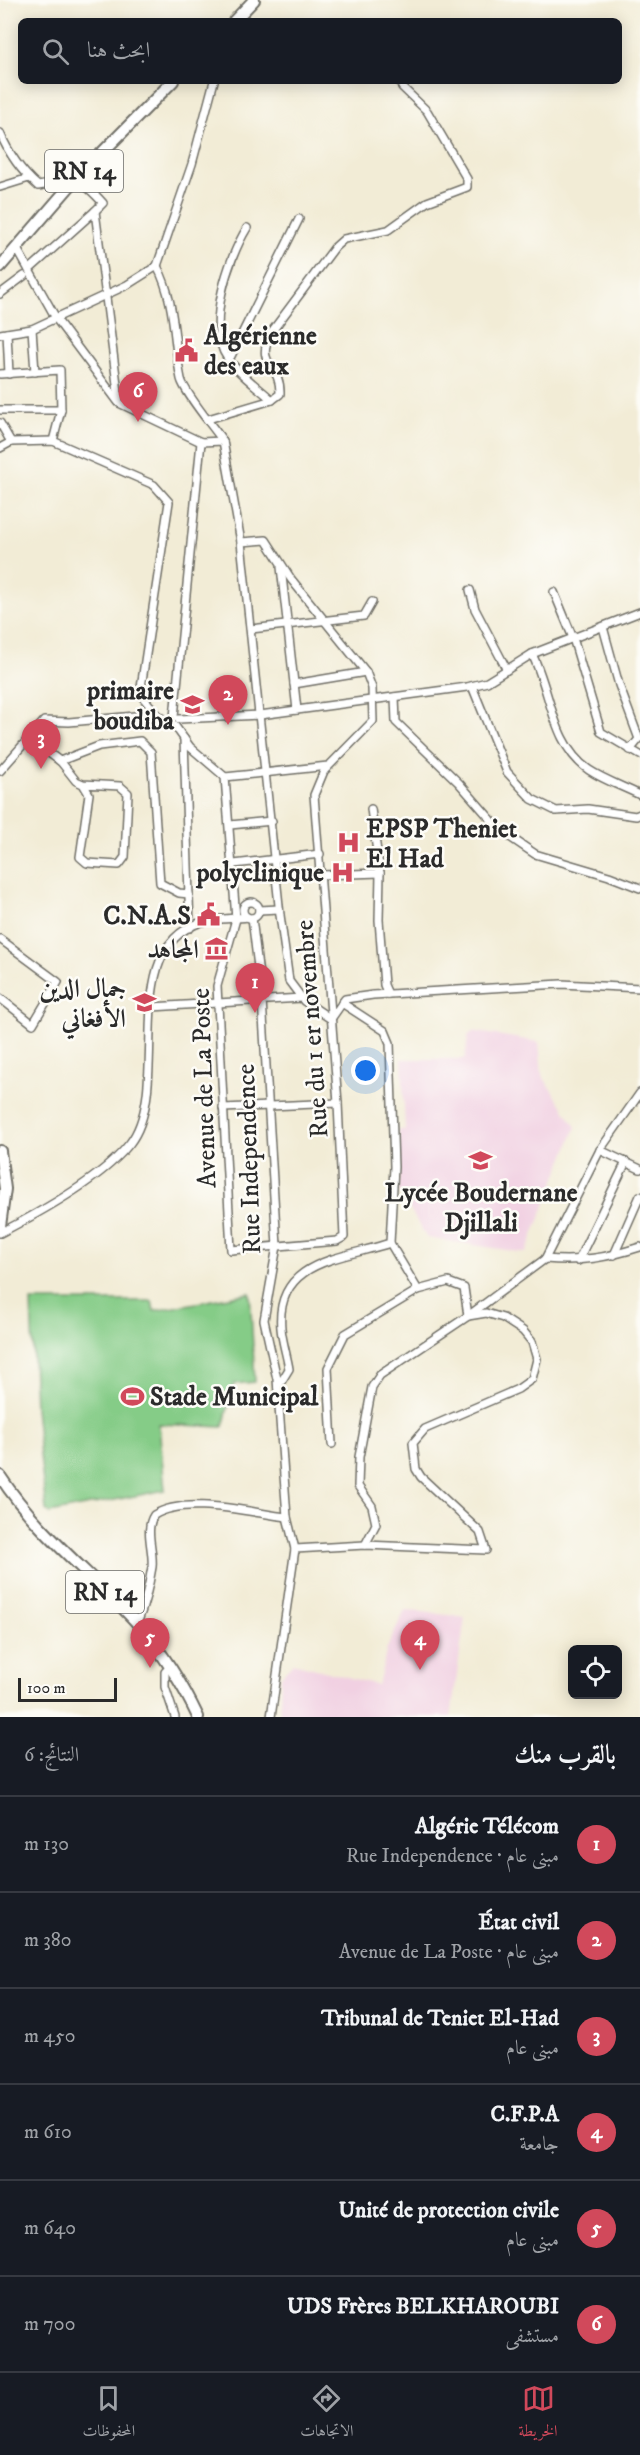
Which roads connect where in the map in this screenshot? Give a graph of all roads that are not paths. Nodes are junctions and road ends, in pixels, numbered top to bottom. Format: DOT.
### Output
graph roads {
  1 [pos="254,0"];
  2 [pos="237,18"];
  3 [pos="170,84"];
  4 [pos="213,84"];
  5 [pos="401,84"];
  6 [pos="0,133"];
  7 [pos="29,178"];
  8 [pos="75,180"];
  9 [pos="0,187"];
  10 [pos="95,211"];
  11 [pos="299,219"];
  12 [pos="247,228"];
  13 [pos="16,247"];
  14 [pos="157,266"];
  15 [pos="0,267"];
  16 [pos="27,273"];
  17 [pos="0,294"];
  18 [pos="106,294"];
  19 [pos="56,318"];
  20 [pos="32,329"];
  21 [pos="3,333"];
  22 [pos="228,360"];
  23 [pos="35,372"];
  24 [pos="0,374"];
  25 [pos="9,374"];
  26 [pos="272,400"];
  27 [pos="119,403"];
  28 [pos="0,410"];
  29 [pos="61,410"];
  30 [pos="208,419"];
  31 [pos="0,423"];
  32 [pos="52,441"];
  33 [pos="223,441"];
  34 [pos="11,442"];
  35 [pos="201,442"];
  36 [pos="0,448"];
  37 [pos="241,542"];
  38 [pos="280,562"];
  39 [pos="470,590"];
  40 [pos="554,592"];
  41 [pos="372,602"];
  42 [pos="640,612"];
  43 [pos="324,621"];
  44 [pos="288,625"];
  45 [pos="603,627"];
  46 [pos="251,629"];
  47 [pos="573,638"];
  48 [pos="532,654"];
  49 [pos="507,670"];
  50 [pos="366,672"];
  51 [pos="294,684"];
  52 [pos="472,686"];
  53 [pos="395,697"];
  54 [pos="372,700"];
  55 [pos="297,710"];
  56 [pos="157,714"];
  57 [pos="260,715"];
  58 [pos="175,721"];
  59 [pos="28,737"];
  60 [pos="184,739"];
  61 [pos="630,750"];
  62 [pos="640,755"];
  63 [pos="60,761"];
  64 [pos="328,766"];
  65 [pos="0,771"];
  66 [pos="265,773"];
  67 [pos="225,777"];
  68 [pos="83,784"];
  69 [pos="640,795"];
  70 [pos="371,809"];
  71 [pos="640,814"];
  72 [pos="272,821"];
  73 [pos="230,825"];
  74 [pos="320,854"];
  75 [pos="276,859"];
  76 [pos="234,864"];
  77 [pos="380,873"];
  78 [pos="322,875"];
  79 [pos="640,888"];
  80 [pos="189,894"];
  81 [pos="279,909"];
  82 [pos="259,910"];
  83 [pos="250,918"];
  84 [pos="236,919"];
  85 [pos="190,928"];
  86 [pos="0,939"];
  87 [pos="640,988"];
  88 [pos="388,994"];
  89 [pos="0,998"];
  90 [pos="302,998"];
  91 [pos="261,1000"];
  92 [pos="217,1002"];
  93 [pos="342,1003"];
  94 [pos="152,1007"];
  95 [pos="331,1018"];
  96 [pos="640,1093"];
  97 [pos="338,1103"];
  98 [pos="269,1106"];
  99 [pos="223,1108"];
  100 [pos="600,1150"];
  101 [pos="0,1151"];
  102 [pos="626,1162"];
  103 [pos="640,1169"];
  104 [pos="640,1196"];
  105 [pos="0,1226"];
  106 [pos="0,1233"];
  107 [pos="344,1237"];
  108 [pos="390,1243"];
  109 [pos="277,1246"];
  110 [pos="640,1246"];
  111 [pos="614,1255"];
  112 [pos="545,1259"];
  113 [pos="578,1261"];
  114 [pos="418,1290"];
  115 [pos="468,1316"];
  116 [pos="278,1387"];
  117 [pos="332,1444"];
  118 [pos="0,1476"];
  119 [pos="288,1517"];
  120 [pos="365,1545"];
  121 [pos="295,1549"];
  122 [pos="137,1624"];
  123 [pos="170,1667"];
  124 [pos="175,1717"];
  125 [pos="198,1717"];
  126 [pos="271,1717"];
  1 -- 2 [label="main road"];
  3 -- 8 [label="main road, RN 14"];
  4 -- 14 [label="street"];
  5 -- 26 [label="street"];
  6 -- 7 [label="street"];
  7 -- 8 [label="street"];
  7 -- 9 [label="street"];
  8 -- 10 [label="street"];
  8 -- 13 [label="main road, RN 14"];
  10 -- 16 [label="street"];
  10 -- 18 [label="street"];
  11 -- 22 [label="street"];
  12 -- 22 [label="street"];
  13 -- 15 [label="main road, RN 14"];
  13 -- 16 [label="street"];
  14 -- 18 [label="street"];
  14 -- 30 [label="street"];
  16 -- 17 [label="street"];
  16 -- 19 [label="street"];
  18 -- 19 [label="street"];
  18 -- 27 [label="street"];
  19 -- 20 [label="street"];
  19 -- 27 [label="street"];
  20 -- 21 [label="street"];
  20 -- 23 [label="street"];
  21 -- 25 [label="street"];
  22 -- 26 [label="street"];
  23 -- 25 [label="street"];
  23 -- 29 [label="street"];
  24 -- 25 [label="street"];
  26 -- 30 [label="street"];
  27 -- 35 [label="street"];
  28 -- 29 [label="street"];
  29 -- 32 [label="street"];
  30 -- 33 [label="street"];
  31 -- 34 [label="street"];
  32 -- 34 [label="street"];
  32 -- 56 [label="street"];
  33 -- 35 [label="street"];
  33 -- 37 [label="street"];
  34 -- 36 [label="street"];
  35 -- 58 [label="street"];
  37 -- 38 [label="street, Rue du 1 er novembre"];
  37 -- 46 [label="street"];
  38 -- 43 [label="street, Rue du 1 er novembre"];
  38 -- 44 [label="street"];
  39 -- 49 [label="street"];
  40 -- 47 [label="street"];
  41 -- 43 [label="street"];
  42 -- 45 [label="street"];
  43 -- 44 [label="street"];
  43 -- 50 [label="street, Rue du 1 er novembre"];
  44 -- 46 [label="street"];
  44 -- 51 [label="street"];
  45 -- 47 [label="street"];
  45 -- 61 [label="street"];
  46 -- 57 [label="street"];
  47 -- 48 [label="street"];
  47 -- 61 [label="street"];
  48 -- 49 [label="street"];
  48 -- 69 [label="street"];
  49 -- 52 [label="street"];
  50 -- 51 [label="street"];
  50 -- 54 [label="street, Rue du 1 er novembre"];
  51 -- 55 [label="street"];
  52 -- 53 [label="street"];
  52 -- 71 [label="street"];
  53 -- 54 [label="street"];
  53 -- 79 [label="street"];
  54 -- 55 [label="street"];
  54 -- 64 [label="street, Rue du 1 er novembre"];
  55 -- 57 [label="street"];
  56 -- 58 [label="street"];
  56 -- 59 [label="street"];
  57 -- 58 [label="street"];
  57 -- 66 [label="street"];
  58 -- 60 [label="street"];
  59 -- 63 [label="street"];
  59 -- 65 [label="street"];
  60 -- 67 [label="street"];
  60 -- 80 [label="street"];
  61 -- 62 [label="street"];
  63 -- 68 [label="street"];
  63 -- 80 [label="street"];
  64 -- 66 [label="street"];
  64 -- 74 [label="street, Rue du 1 er novembre"];
  66 -- 67 [label="street"];
  66 -- 72 [label="street"];
  67 -- 73 [label="street, Avenue de La Poste"];
  68 -- 68 [label="street"];
  70 -- 77 [label="street"];
  72 -- 73 [label="street"];
  72 -- 75 [label="street"];
  73 -- 76 [label="street, Avenue de La Poste"];
  74 -- 75 [label="street"];
  74 -- 78 [label="street, Rue du 1 er novembre"];
  75 -- 76 [label="street"];
  75 -- 81 [label="street"];
  76 -- 84 [label="street, Avenue de La Poste"];
  77 -- 78 [label="street"];
  77 -- 88 [label="street"];
  78 -- 95 [label="street, Rue du 1 er novembre"];
  80 -- 85 [label="street"];
  81 -- 82 [label="street"];
  81 -- 90 [label="street"];
  82 -- 83 [label="street"];
  82 -- 83 [label="street"];
  83 -- 84 [label="street"];
  83 -- 91 [label="street, Rue Independence"];
  84 -- 85 [label="street"];
  84 -- 92 [label="street, Avenue de La Poste"];
  85 -- 94 [label="street"];
  86 -- 89 [label="street"];
  87 -- 88 [label="street"];
  88 -- 93 [label="street"];
  90 -- 91 [label="street"];
  90 -- 95 [label="street"];
  91 -- 92 [label="street"];
  91 -- 98 [label="street, Rue Independence"];
  92 -- 94 [label="street"];
  92 -- 99 [label="street, Avenue de La Poste"];
  93 -- 95 [label="street"];
  93 -- 108 [label="street"];
  94 -- 106 [label="street"];
  95 -- 97 [label="street, Rue du 1 er novembre"];
  96 -- 100 [label="street"];
  97 -- 98 [label="street"];
  97 -- 107 [label="street, Rue du 1 er novembre"];
  98 -- 99 [label="street"];
  98 -- 109 [label="street, Rue Independence"];
  99 -- 109 [label="street, Avenue de La Poste"];
  100 -- 102 [label="street"];
  100 -- 112 [label="street"];
  101 -- 105 [label="main road"];
  102 -- 103 [label="street"];
  102 -- 113 [label="street"];
  104 -- 111 [label="street"];
  107 -- 109 [label="street, Avenue de La Poste"];
  108 -- 114 [label="street"];
  108 -- 116 [label="street"];
  109 -- 116 [label="street, Rue Independence"];
  110 -- 111 [label="street"];
  111 -- 113 [label="street"];
  112 -- 113 [label="street"];
  112 -- 115 [label="street"];
  114 -- 115 [label="street"];
  114 -- 117 [label="street"];
  115 -- 120 [label="street"];
  115 -- 120 [label="street"];
  116 -- 119 [label="street, Rue Independence"];
  118 -- 122 [label="main road, RN 14"];
  119 -- 121 [label="street, Rue Independence"];
  119 -- 122 [label="street"];
  120 -- 121 [label="street"];
  121 -- 126 [label="street, Rue Independence"];
  122 -- 123 [label="main road, RN 14"];
  123 -- 124 [label="street"];
  123 -- 125 [label="main road, RN 14"];
}
